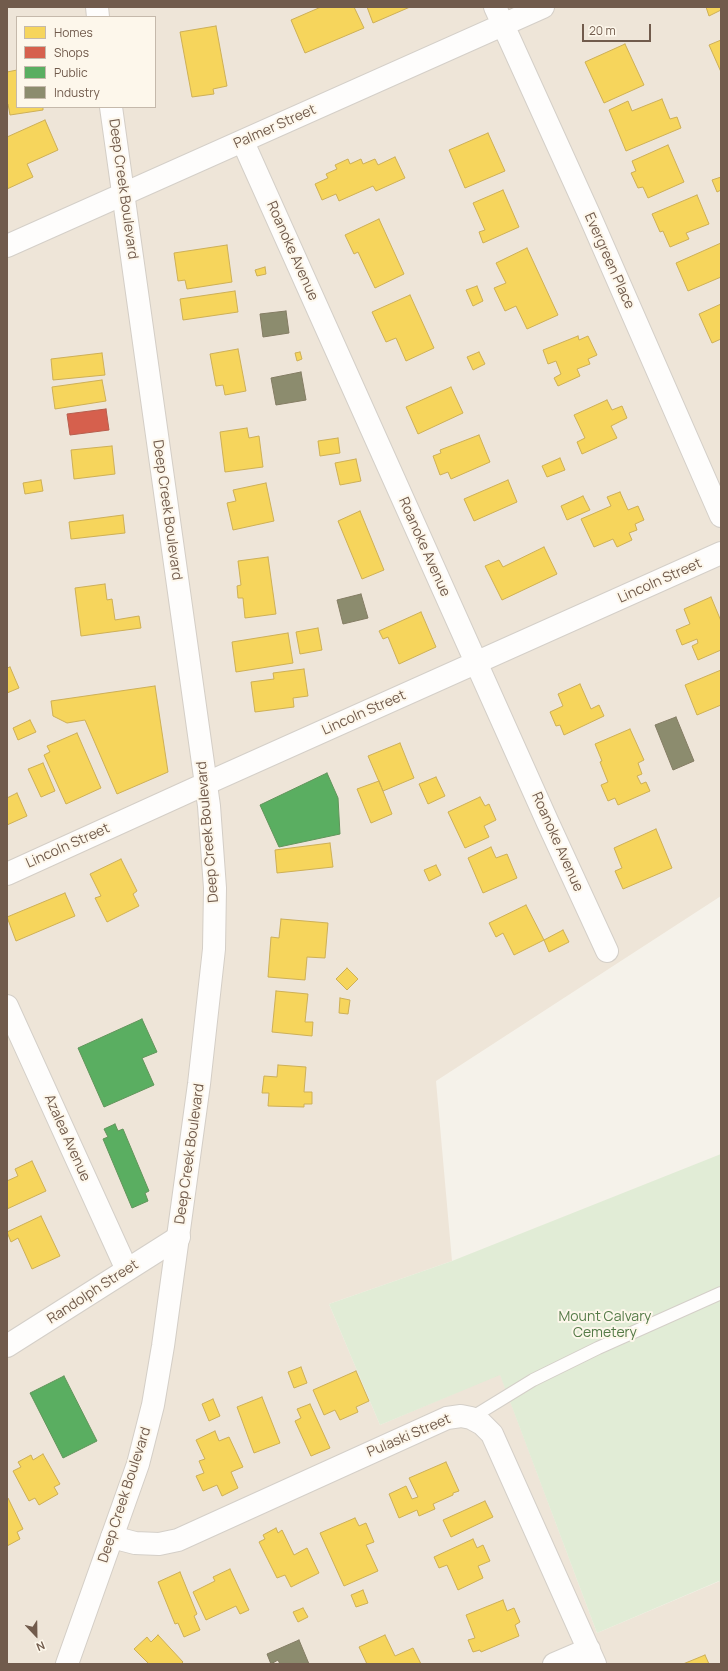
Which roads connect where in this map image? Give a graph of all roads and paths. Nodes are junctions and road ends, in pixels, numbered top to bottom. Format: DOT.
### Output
graph roads {
  1 [pos="543,7"];
  2 [pos="499,16"];
  3 [pos="111,108"];
  4 [pos="243,142"];
  5 [pos="123,195"];
  6 [pos="7,246"];
  7 [pos="721,516"];
  8 [pos="721,553"];
  9 [pos="476,663"];
  10 [pos="206,784"];
  11 [pos="7,874"];
  12 [pos="607,951"];
  13 [pos="7,1006"];
  14 [pos="179,1237"];
  15 [pos="127,1270"];
  16 [pos="721,1293"];
  17 [pos="7,1346"];
  18 [pos="471,1418"];
  19 [pos="112,1538"];
  20 [pos="592,1656"];
  21 [pos="67,1664"];
  22 [pos="554,1664"];
  1 -- 2 [label="street, Palmer Street"];
  2 -- 4 [label="street, Palmer Street"];
  2 -- 7 [label="street, Evergreen Place"];
  3 -- 5 [label="street, Deep Creek Boulevard"];
  4 -- 5 [label="street, Palmer Street"];
  4 -- 9 [label="street, Roanoke Avenue"];
  5 -- 6 [label="street, Palmer Street"];
  5 -- 10 [label="street, Deep Creek Boulevard"];
  8 -- 9 [label="street, Lincoln Street"];
  9 -- 10 [label="street, Lincoln Street"];
  9 -- 12 [label="street, Roanoke Avenue"];
  10 -- 11 [label="street, Lincoln Street"];
  10 -- 14 [label="street, Deep Creek Boulevard"];
  13 -- 15 [label="street, Azalea Avenue"];
  14 -- 15 [label="street, Randolph Street"];
  14 -- 19 [label="street, Deep Creek Boulevard"];
  15 -- 17 [label="street, Randolph Street"];
  16 -- 18 [label="lane"];
  18 -- 19 [label="street, Pulaski Street"];
  18 -- 20 [label="street, Pulaski Street"];
  19 -- 21 [label="street, Deep Creek Boulevard"];
  20 -- 22 [label="street"];
}
